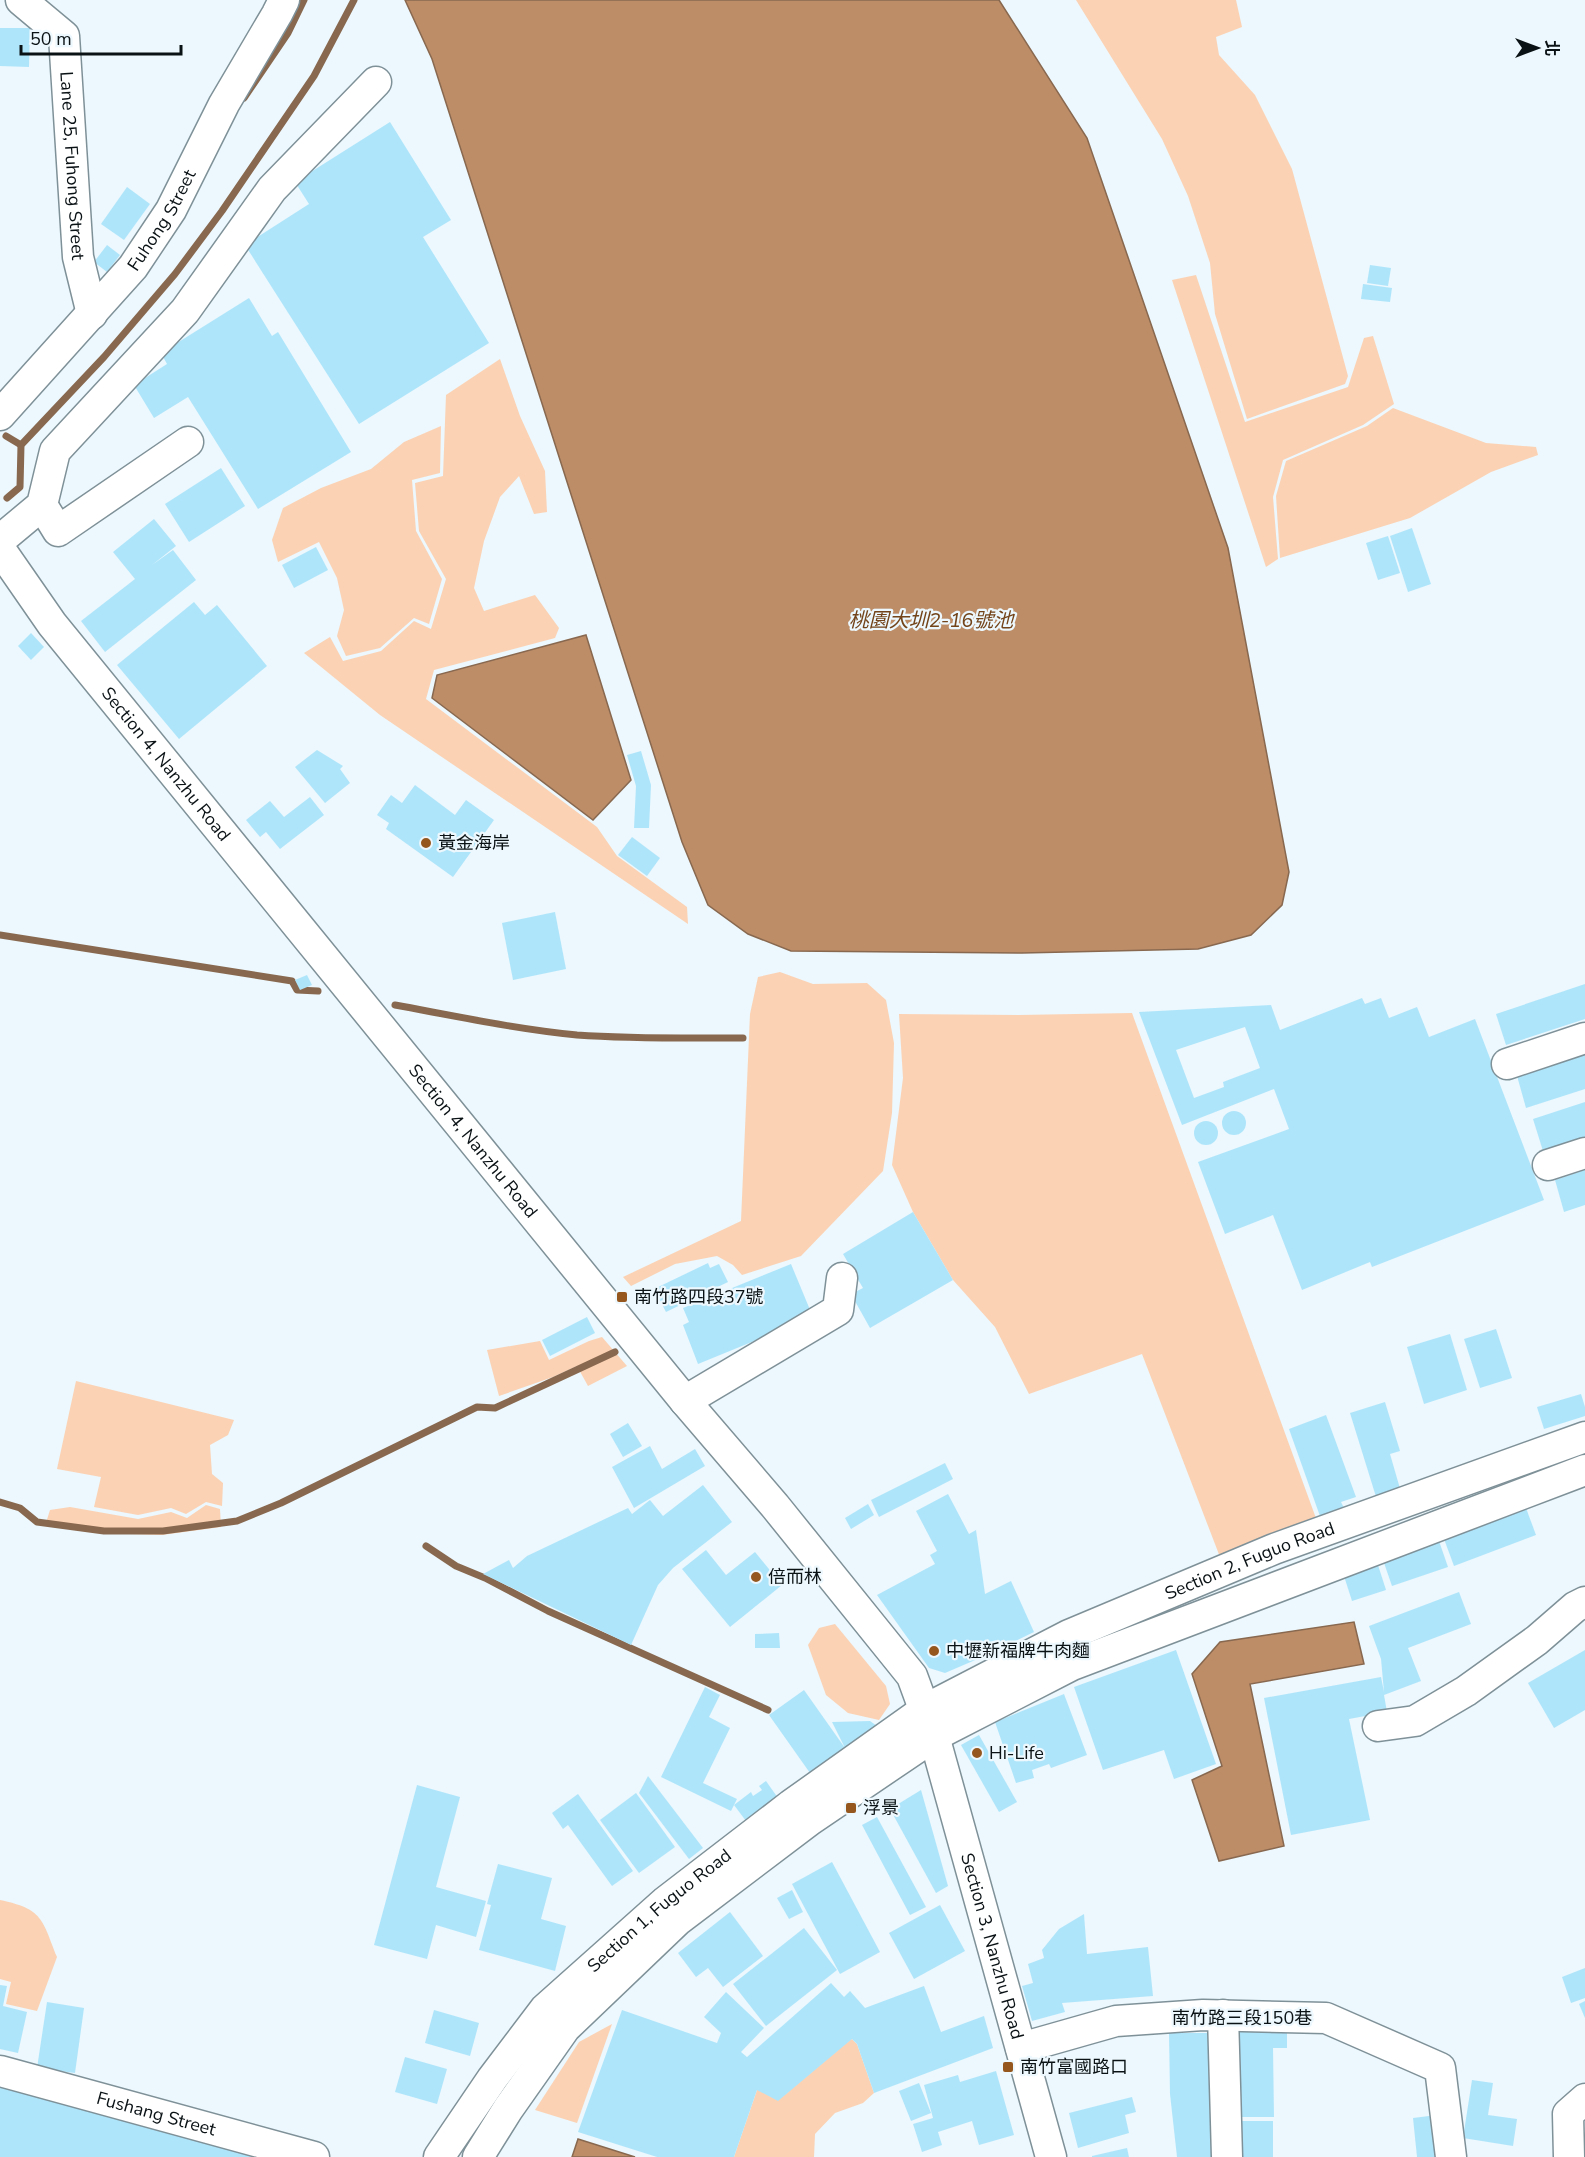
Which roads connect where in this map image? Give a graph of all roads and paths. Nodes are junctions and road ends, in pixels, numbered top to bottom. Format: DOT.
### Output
graph roads {
  1 [pos="21,0"];
  2 [pos="284,0"];
  3 [pos="376,82"];
  4 [pos="92,314"];
  5 [pos="0,415"];
  6 [pos="188,442"];
  7 [pos="42,505"];
  8 [pos="0,540"];
  9 [pos="0,549"];
  10 [pos="1585,1038"];
  11 [pos="1507,1064"];
  12 [pos="1585,1153"];
  13 [pos="1548,1165"];
  14 [pos="842,1278"];
  15 [pos="685,1401"];
  16 [pos="1585,1437"];
  17 [pos="1585,1470"];
  18 [pos="1585,1602"];
  19 [pos="930,1723"];
  20 [pos="1378,1726"];
  21 [pos="1223,2015"];
  22 [pos="1021,2048"];
  23 [pos="0,2071"];
  24 [pos="1585,2099"];
  25 [pos="314,2157"];
  26 [pos="439,2157"];
  27 [pos="478,2157"];
  28 [pos="1051,2157"];
  29 [pos="1227,2157"];
  30 [pos="1451,2157"];
  31 [pos="1569,2157"];
  1 -- 4 [label="street, Lane 25, Fuhong Street"];
  2 -- 4 [label="street, Fuhong Street"];
  3 -- 7 [label="street"];
  4 -- 5 [label="street, Fuhong Street"];
  6 -- 7 [label="street"];
  7 -- 8 [label="street"];
  9 -- 15 [label="street, Section 4, Nanzhu Road"];
  10 -- 11 [label="street"];
  12 -- 13 [label="street"];
  14 -- 15 [label="street"];
  15 -- 19 [label="street, Section 4, Nanzhu Road"];
  16 -- 19 [label="street, Section 2, Fuguo Road"];
  17 -- 19 [label="street, Section 2, Fuguo Road"];
  18 -- 20 [label="street"];
  19 -- 22 [label="street, Section 3, Nanzhu Road"];
  19 -- 26 [label="street, Section 1, Fuguo Road"];
  19 -- 27 [label="street, Section 1, Fuguo Road"];
  21 -- 22 [label="street, 南竹路三段150巷"];
  21 -- 29 [label="street"];
  21 -- 30 [label="street, 南竹路三段150巷"];
  22 -- 28 [label="street, Section 3, Nanzhu Road"];
  23 -- 25 [label="street, Fushang Street"];
  24 -- 31 [label="street"];
}
